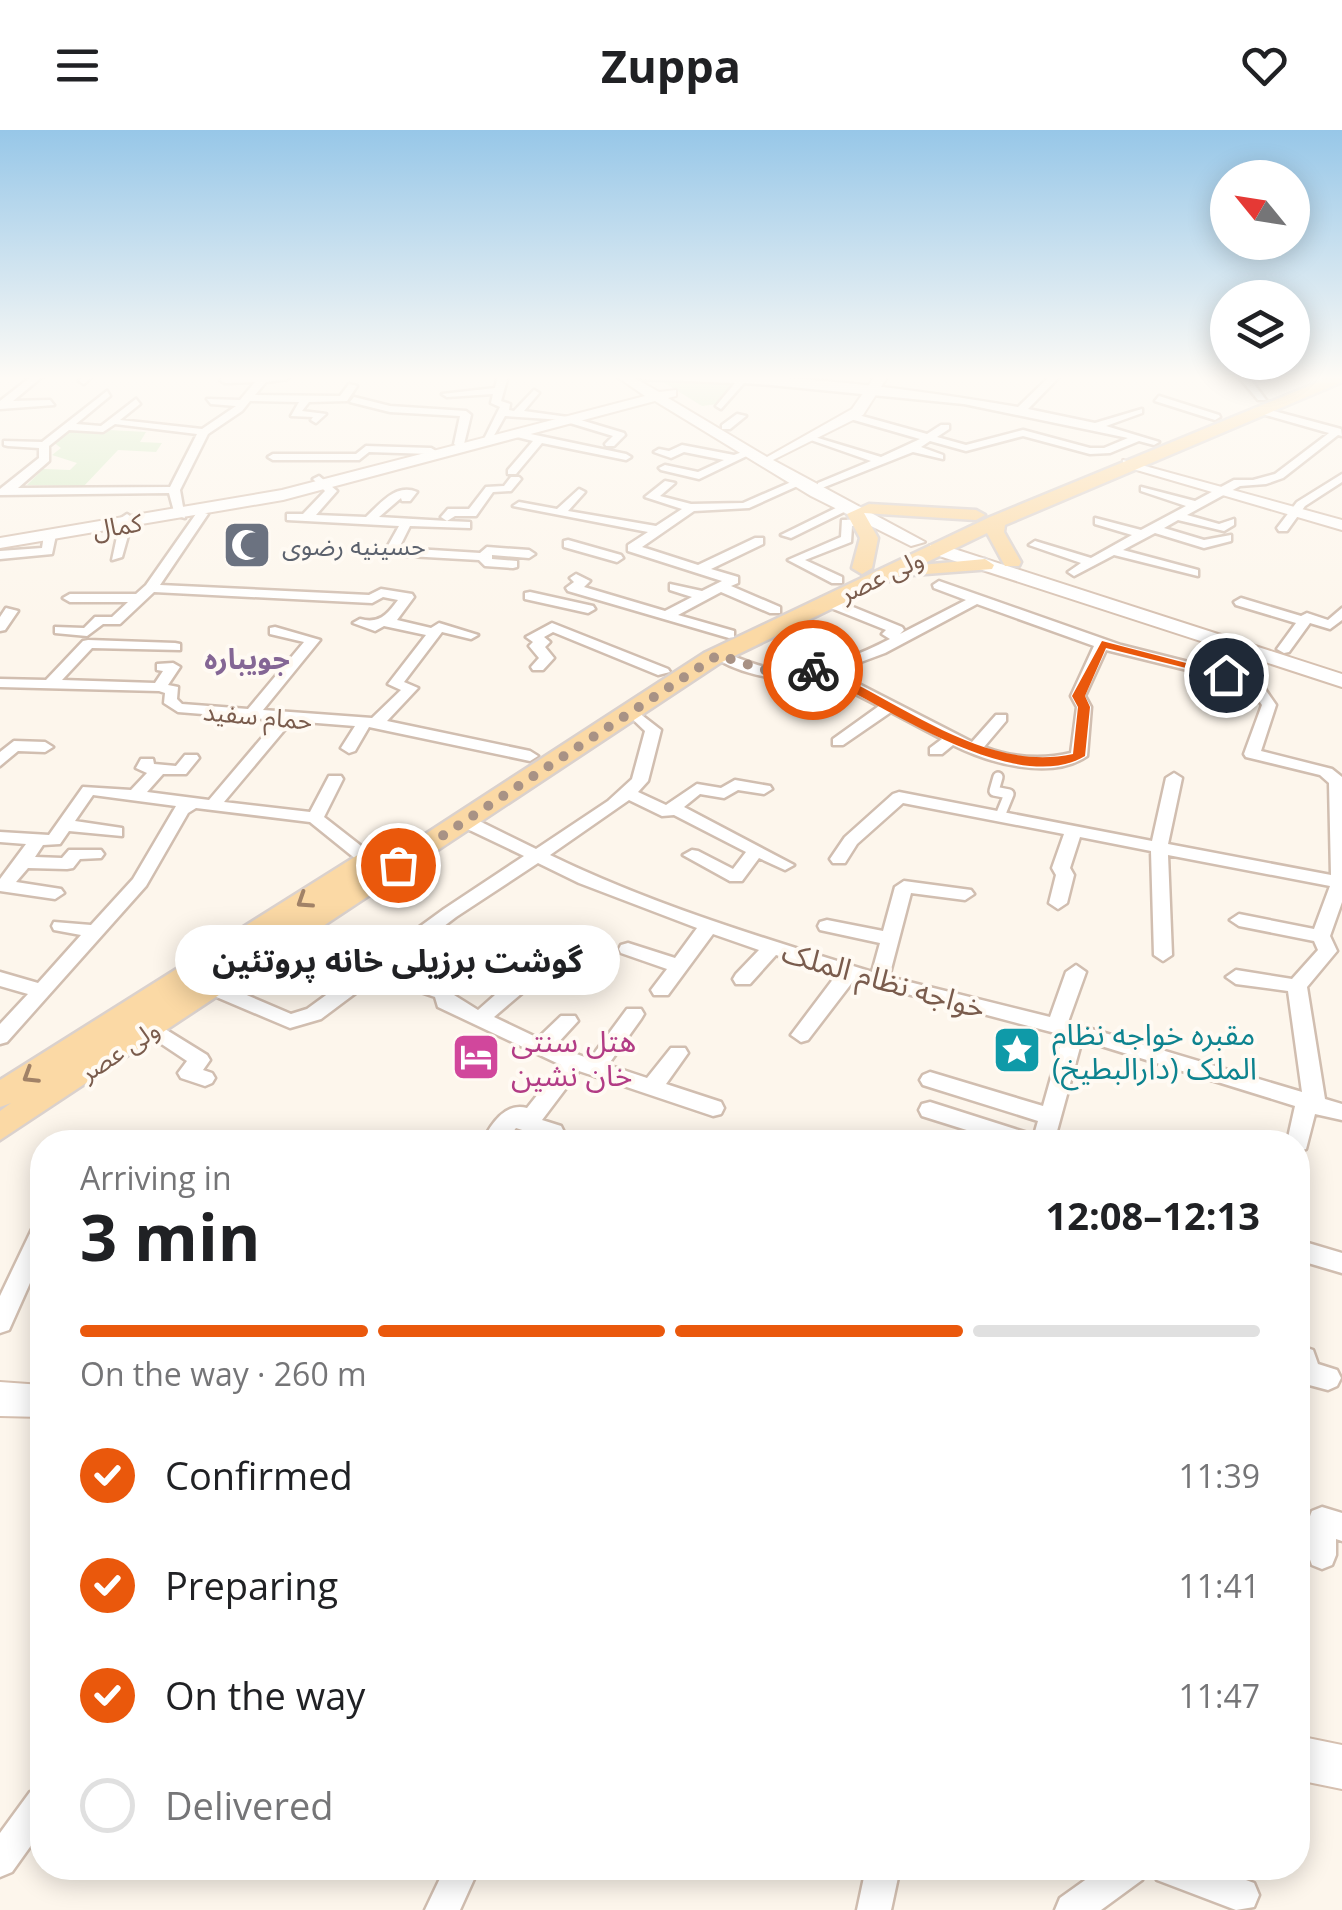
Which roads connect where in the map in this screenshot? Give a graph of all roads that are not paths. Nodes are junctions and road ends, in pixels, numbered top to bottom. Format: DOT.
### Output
graph roads {
  1 [pos="45,459"];
  2 [pos="190,459"];
  3 [pos="399,459"];
  4 [pos="411,459"];
  5 [pos="525,459"];
  6 [pos="736,459"];
  7 [pos="749,459"];
  8 [pos="779,459"];
  9 [pos="875,459"];
  10 [pos="886,459"];
  11 [pos="1104,459"];
  12 [pos="1137,459"];
  13 [pos="1306,459"];
  14 [pos="881,461"];
  15 [pos="1128,463"];
  16 [pos="664,468"];
  17 [pos="1342,477"];
  18 [pos="311,481"];
  19 [pos="798,482"];
  20 [pos="669,484"];
  21 [pos="822,485"];
  22 [pos="1146,489"];
  23 [pos="174,490"];
  24 [pos="3,492"];
  25 [pos="579,492"];
  26 [pos="1220,492"];
  27 [pos="406,499"];
  28 [pos="1196,504"];
  29 [pos="519,506"];
  30 [pos="687,511"];
  31 [pos="180,512"];
  32 [pos="1293,512"];
  33 [pos="858,513"];
  34 [pos="202,514"];
  35 [pos="309,514"];
  36 [pos="550,515"];
  37 [pos="976,515"];
  38 [pos="1176,516"];
  39 [pos="290,517"];
  40 [pos="369,520"];
  41 [pos="126,521"];
  42 [pos="407,521"];
  43 [pos="996,521"];
  44 [pos="1099,521"];
  45 [pos="708,522"];
  46 [pos="1230,522"];
  47 [pos="442,523"];
  48 [pos="1342,524"];
  49 [pos="466,525"];
  50 [pos="1147,527"];
  51 [pos="1283,528"];
  52 [pos="658,530"];
  53 [pos="50,535"];
  54 [pos="787,535"];
  55 [pos="1228,538"];
  56 [pos="0,540"];
  57 [pos="759,540"];
  58 [pos="934,542"];
  59 [pos="568,544"];
  60 [pos="1034,544"];
  61 [pos="632,548"];
  62 [pos="1110,550"];
  63 [pos="528,554"];
  64 [pos="0,555"];
  65 [pos="116,557"];
  66 [pos="485,558"];
  67 [pos="1089,561"];
  68 [pos="1012,562"];
  69 [pos="513,564"];
  70 [pos="984,566"];
  71 [pos="700,569"];
  72 [pos="873,571"];
  73 [pos="1074,572"];
  74 [pos="1193,573"];
  75 [pos="576,578"];
  76 [pos="939,585"];
  77 [pos="675,587"];
  78 [pos="721,587"];
  79 [pos="151,588"];
  80 [pos="832,590"];
  81 [pos="597,594"];
  82 [pos="530,596"];
  83 [pos="704,596"];
  84 [pos="70,598"];
  85 [pos="135,598"];
  86 [pos="977,599"];
  87 [pos="1241,602"];
  88 [pos="938,604"];
  89 [pos="775,610"];
  90 [pos="953,610"];
  91 [pos="11,611"];
  92 [pos="1342,612"];
  93 [pos="670,614"];
  94 [pos="1304,621"];
  95 [pos="388,622"];
  96 [pos="360,623"];
  97 [pos="0,627"];
  98 [pos="1336,627"];
  99 [pos="60,630"];
  100 [pos="275,631"];
  101 [pos="435,633"];
  102 [pos="471,635"];
  103 [pos="902,640"];
  104 [pos="1102,644"];
  105 [pos="723,645"];
  106 [pos="1234,645"];
  107 [pos="175,647"];
  108 [pos="423,648"];
  109 [pos="1284,648"];
  110 [pos="440,654"];
  111 [pos="162,667"];
  112 [pos="827,667"];
  113 [pos="538,668"];
  114 [pos="1342,668"];
  115 [pos="663,672"];
  116 [pos="1226,675"];
  117 [pos="1342,681"];
  118 [pos="50,684"];
  119 [pos="3,686"];
  120 [pos="159,687"];
  121 [pos="889,699"];
  122 [pos="250,715"];
  123 [pos="640,717"];
  124 [pos="287,718"];
  125 [pos="1002,718"];
  126 [pos="370,723"];
  127 [pos="952,738"];
  128 [pos="838,742"];
  129 [pos="45,747"];
  130 [pos="349,748"];
  131 [pos="974,749"];
  132 [pos="936,751"];
  133 [pos="530,756"];
  134 [pos="191,758"];
  135 [pos="0,761"];
  136 [pos="1337,772"];
  137 [pos="998,776"];
  138 [pos="1174,778"];
  139 [pos="335,779"];
  140 [pos="764,790"];
  141 [pos="627,793"];
  142 [pos="135,796"];
  143 [pos="203,804"];
  144 [pos="673,808"];
  145 [pos="1000,816"];
  146 [pos="315,818"];
  147 [pos="464,821"];
  148 [pos="1074,830"];
  149 [pos="116,832"];
  150 [pos="52,834"];
  151 [pos="0,837"];
  152 [pos="1159,847"];
  153 [pos="756,850"];
  154 [pos="95,854"];
  155 [pos="692,854"];
  156 [pos="534,855"];
  157 [pos="838,859"];
  158 [pos="368,860"];
  159 [pos="23,862"];
  160 [pos="785,865"];
  161 [pos="1341,883"];
  162 [pos="2,890"];
  163 [pos="56,893"];
  164 [pos="965,894"];
  165 [pos="1058,904"];
  166 [pos="1240,920"];
  167 [pos="60,926"];
  168 [pos="710,926"];
  169 [pos="827,926"];
  170 [pos="97,932"];
  171 [pos="890,939"];
  172 [pos="772,947"];
  173 [pos="1330,948"];
  174 [pos="628,949"];
  175 [pos="1163,955"];
  176 [pos="483,962"];
  177 [pos="680,967"];
  178 [pos="372,969"];
  179 [pos="850,971"];
  180 [pos="1076,972"];
  181 [pos="528,977"];
  182 [pos="1236,977"];
  183 [pos="0,979"];
  184 [pos="743,979"];
  185 [pos="879,980"];
  186 [pos="1298,986"];
  187 [pos="214,988"];
  188 [pos="662,990"];
  189 [pos="44,991"];
  190 [pos="444,993"];
  191 [pos="634,1014"];
  192 [pos="480,1019"];
  193 [pos="568,1021"];
  194 [pos="152,1028"];
  195 [pos="1066,1028"];
  196 [pos="801,1035"];
  197 [pos="0,1037"];
  198 [pos="541,1048"];
  199 [pos="678,1054"];
  200 [pos="584,1066"];
  201 [pos="205,1078"];
  202 [pos="930,1080"];
  203 [pos="650,1089"];
  204 [pos="0,1095"];
  205 [pos="1310,1105"];
  206 [pos="713,1108"];
  207 [pos="930,1110"];
  208 [pos="1342,1113"];
  209 [pos="1049,1116"];
  210 [pos="512,1118"];
  211 [pos="0,1127"];
  212 [pos="502,1130"];
  213 [pos="548,1130"];
  214 [pos="992,1130"];
  215 [pos="1046,1130"];
  216 [pos="1302,1130"];
  217 [pos="1310,1254"];
  218 [pos="30,1258"];
  219 [pos="1342,1263"];
  220 [pos="0,1322"];
  221 [pos="1310,1375"];
  222 [pos="1328,1378"];
  223 [pos="0,1399"];
  224 [pos="30,1400"];
  225 [pos="1342,1527"];
  226 [pos="1322,1555"];
  227 [pos="1310,1761"];
  228 [pos="1342,1768"];
  229 [pos="30,1820"];
  230 [pos="0,1860"];
  231 [pos="456,1880"];
  232 [pos="880,1880"];
  233 [pos="1113,1880"];
  234 [pos="1202,1880"];
  235 [pos="1242,1895"];
  236 [pos="442,1910"];
  237 [pos="874,1910"];
  238 [pos="1072,1910"];
  1 -- 24 [label="street"];
  2 -- 23 [label="street"];
  3 -- 18 [label="main road, کمال"];
  4 -- 18 [label="main road, کمال"];
  5 -- 47 [label="street"];
  6 -- 16 [label="street"];
  7 -- 19 [label="main road"];
  8 -- 21 [label="main road"];
  9 -- 14 [label="street"];
  10 -- 14 [label="street"];
  11 -- 37 [label="main road, ولی عصر"];
  12 -- 15 [label="main road, ولی عصر"];
  13 -- 26 [label="street"];
  14 -- 21 [label="street"];
  15 -- 26 [label="main road"];
  15 -- 43 [label="main road, ولی عصر"];
  17 -- 32 [label="street"];
  18 -- 31 [label="main road, کمال"];
  18 -- 35 [label="street"];
  19 -- 30 [label="street"];
  19 -- 33 [label="main road"];
  20 -- 30 [label="street"];
  21 -- 33 [label="main road"];
  22 -- 28 [label="street"];
  23 -- 24 [label="street"];
  23 -- 31 [label="street"];
  25 -- 36 [label="street"];
  26 -- 28 [label="street"];
  26 -- 32 [label="main road"];
  27 -- 40 [label="street"];
  28 -- 38 [label="street"];
  29 -- 36 [label="street"];
  30 -- 45 [label="street"];
  30 -- 52 [label="street"];
  31 -- 41 [label="main road, کمال"];
  32 -- 48 [label="main road"];
  32 -- 51 [label="street"];
  33 -- 37 [label="main road"];
  33 -- 54 [label="street"];
  33 -- 58 [label="main road"];
  33 -- 72 [label="main road"];
  33 -- 80 [label="street"];
  34 -- 79 [label="street"];
  35 -- 39 [label="street"];
  35 -- 40 [label="street"];
  36 -- 52 [label="street"];
  37 -- 58 [label="main road, ولی عصر"];
  38 -- 46 [label="street"];
  38 -- 50 [label="street"];
  40 -- 42 [label="street"];
  41 -- 53 [label="main road, کمال"];
  41 -- 56 [label="main road, کمال"];
  41 -- 65 [label="street"];
  42 -- 47 [label="street"];
  42 -- 66 [label="street"];
  43 -- 58 [label="main road, ولی عصر"];
  43 -- 68 [label="main road"];
  44 -- 50 [label="street"];
  47 -- 49 [label="street"];
  50 -- 55 [label="street"];
  50 -- 62 [label="street"];
  52 -- 61 [label="street"];
  53 -- 56 [label="main road, کمال"];
  53 -- 64 [label="street"];
  57 -- 71 [label="street"];
  58 -- 68 [label="main road"];
  58 -- 70 [label="main road"];
  58 -- 72 [label="main road, ولی عصر"];
  59 -- 61 [label="street"];
  60 -- 67 [label="street"];
  61 -- 71 [label="street"];
  62 -- 67 [label="street"];
  62 -- 74 [label="street"];
  63 -- 66 [label="street"];
  66 -- 69 [label="street"];
  67 -- 73 [label="street"];
  68 -- 109 [label="main road"];
  70 -- 72 [label="main road"];
  70 -- 106 [label="main road"];
  71 -- 78 [label="street"];
  72 -- 80 [label="main road, ولی عصر"];
  75 -- 81 [label="street"];
  76 -- 86 [label="street"];
  77 -- 83 [label="street"];
  78 -- 83 [label="street"];
  78 -- 89 [label="street"];
  79 -- 85 [label="street"];
  79 -- 95 [label="street"];
  80 -- 89 [label="main road, ولی عصر"];
  80 -- 103 [label="street"];
  80 -- 105 [label="main road, ولی عصر"];
  81 -- 82 [label="street"];
  81 -- 93 [label="street"];
  83 -- 93 [label="street"];
  84 -- 85 [label="street"];
  85 -- 99 [label="street"];
  86 -- 90 [label="street"];
  86 -- 104 [label="street"];
  87 -- 94 [label="street"];
  88 -- 90 [label="street"];
  89 -- 105 [label="main road, ولی عصر"];
  90 -- 103 [label="street"];
  91 -- 97 [label="street"];
  92 -- 98 [label="street"];
  93 -- 105 [label="street"];
  94 -- 98 [label="street"];
  94 -- 109 [label="street"];
  95 -- 96 [label="street"];
  95 -- 101 [label="street"];
  100 -- 122 [label="street"];
  101 -- 102 [label="street"];
  101 -- 108 [label="street"];
  103 -- 112 [label="street"];
  104 -- 116 [label="street"];
  104 -- 131 [label="street"];
  105 -- 112 [label="street"];
  105 -- 115 [label="main road, ولی عصر"];
  105 -- 123 [label="main road, ولی عصر"];
  106 -- 116 [label="street"];
  106 -- 117 [label="main road"];
  107 -- 118 [label="street"];
  108 -- 110 [label="street"];
  108 -- 126 [label="street"];
  109 -- 114 [label="main road"];
  111 -- 120 [label="street"];
  112 -- 121 [label="street"];
  113 -- 115 [label="street"];
  115 -- 133 [label="main road, ولی عصر"];
  116 -- 136 [label="street"];
  118 -- 119 [label="street"];
  118 -- 120 [label="street"];
  120 -- 122 [label="street, حمام سفید"];
  121 -- 127 [label="street"];
  121 -- 128 [label="street"];
  122 -- 124 [label="street, حمام سفید"];
  123 -- 141 [label="street"];
  123 -- 147 [label="main road, ولی عصر"];
  124 -- 126 [label="street, حمام سفید"];
  124 -- 143 [label="street"];
  125 -- 131 [label="street"];
  126 -- 130 [label="street"];
  126 -- 133 [label="street, حمام سفید"];
  127 -- 131 [label="street"];
  127 -- 132 [label="street"];
  129 -- 135 [label="street"];
  133 -- 158 [label="main road, ولی عصر"];
  134 -- 142 [label="street"];
  136 -- 161 [label="street"];
  137 -- 145 [label="lane"];
  138 -- 152 [label="street"];
  139 -- 146 [label="street"];
  140 -- 144 [label="street"];
  141 -- 144 [label="street"];
  141 -- 156 [label="street"];
  142 -- 143 [label="street"];
  142 -- 150 [label="street"];
  143 -- 146 [label="street"];
  143 -- 170 [label="street"];
  144 -- 153 [label="street"];
  145 -- 148 [label="street"];
  145 -- 157 [label="street"];
  146 -- 158 [label="street"];
  147 -- 156 [label="street, خواجه نظام الملک"];
  147 -- 187 [label="main road, ولی عصر"];
  148 -- 152 [label="street"];
  148 -- 165 [label="street"];
  149 -- 150 [label="street"];
  150 -- 151 [label="street"];
  150 -- 159 [label="street"];
  152 -- 161 [label="street"];
  152 -- 175 [label="street"];
  153 -- 155 [label="street"];
  153 -- 160 [label="street"];
  154 -- 159 [label="street"];
  156 -- 168 [label="street, خواجه نظام الملک"];
  156 -- 178 [label="street"];
  158 -- 204 [label="main road, ولی عصر, one-way"];
  159 -- 162 [label="street"];
  161 -- 173 [label="street"];
  162 -- 163 [label="street"];
  164 -- 171 [label="street"];
  166 -- 173 [label="street"];
  167 -- 170 [label="street"];
  168 -- 172 [label="street, خواجه نظام الملک"];
  168 -- 177 [label="street"];
  169 -- 171 [label="street"];
  170 -- 189 [label="street"];
  171 -- 185 [label="street"];
  172 -- 179 [label="street, خواجه نظام الملک"];
  172 -- 184 [label="street"];
  173 -- 186 [label="street"];
  174 -- 177 [label="street"];
  176 -- 190 [label="street"];
  177 -- 188 [label="street"];
  178 -- 187 [label="street"];
  178 -- 190 [label="street"];
  179 -- 185 [label="street, خواجه نظام الملک"];
  179 -- 196 [label="street"];
  180 -- 195 [label="street"];
  181 -- 192 [label="street"];
  182 -- 186 [label="street"];
  183 -- 189 [label="street"];
  185 -- 195 [label="street, خواجه نظام الملک"];
  186 -- 205 [label="street"];
  187 -- 194 [label="main road, ولی عصر"];
  189 -- 197 [label="street"];
  190 -- 192 [label="street"];
  191 -- 200 [label="street"];
  192 -- 198 [label="street"];
  193 -- 198 [label="street"];
  194 -- 201 [label="street"];
  194 -- 211 [label="main road, ولی عصر"];
  195 -- 205 [label="street, خواجه نظام الملک"];
  195 -- 209 [label="street"];
  198 -- 200 [label="street"];
  199 -- 203 [label="street"];
  200 -- 203 [label="street"];
  200 -- 210 [label="street"];
  202 -- 209 [label="street"];
  203 -- 206 [label="street"];
  205 -- 208 [label="street, خواجه نظام الملک"];
  205 -- 216 [label="street"];
  207 -- 214 [label="street"];
  209 -- 215 [label="street"];
  210 -- 212 [label="street"];
  210 -- 213 [label="street"];
  217 -- 219 [label="street"];
  218 -- 220 [label="street"];
  221 -- 222 [label="street"];
  223 -- 224 [label="main road"];
  225 -- 226 [label="street"];
  227 -- 228 [label="main road"];
  229 -- 230 [label="street"];
  231 -- 236 [label="street"];
  232 -- 237 [label="street"];
  233 -- 238 [label="street"];
  234 -- 235 [label="street"];
}
